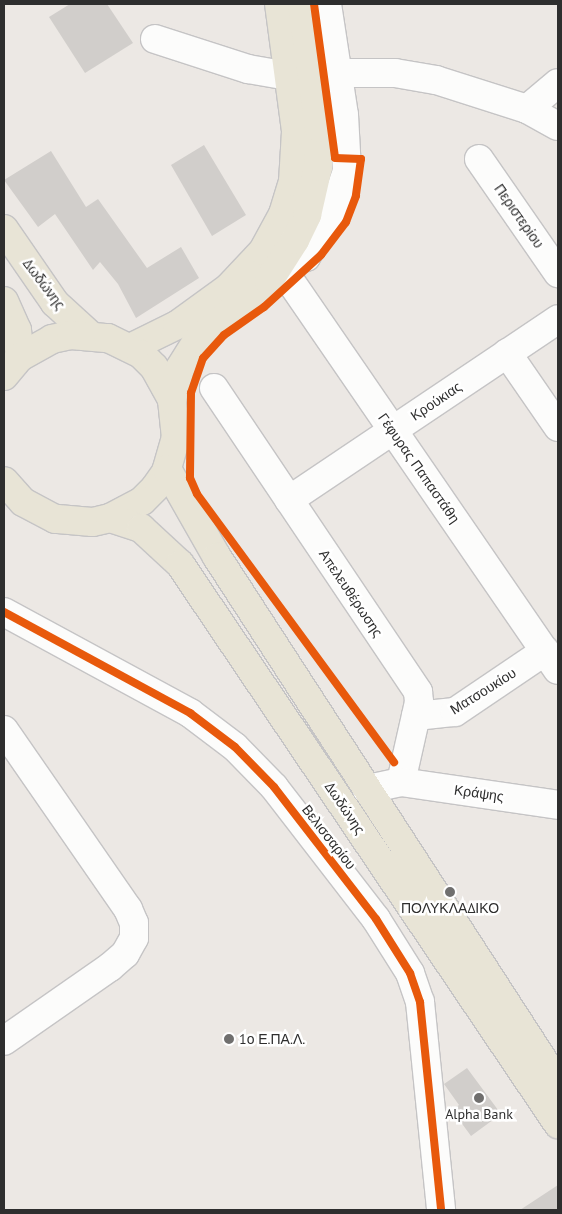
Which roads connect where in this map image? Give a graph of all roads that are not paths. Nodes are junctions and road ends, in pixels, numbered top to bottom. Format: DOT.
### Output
graph roads {
  1 [pos="279,4"];
  2 [pos="302,4"];
  3 [pos="327,4"];
  4 [pos="155,39"];
  5 [pos="337,72"];
  6 [pos="288,76"];
  7 [pos="558,82"];
  8 [pos="526,109"];
  9 [pos="558,126"];
  10 [pos="479,159"];
  11 [pos="4,229"];
  12 [pos="280,266"];
  13 [pos="558,273"];
  14 [pos="4,301"];
  15 [pos="558,319"];
  16 [pos="89,334"];
  17 [pos="130,348"];
  18 [pos="507,353"];
  19 [pos="12,367"];
  20 [pos="214,388"];
  21 [pos="172,400"];
  22 [pos="558,427"];
  23 [pos="392,430"];
  24 [pos="167,469"];
  25 [pos="8,492"];
  26 [pos="289,500"];
  27 [pos="110,518"];
  28 [pos="4,612"];
  29 [pos="550,648"];
  30 [pos="416,716"];
  31 [pos="4,730"];
  32 [pos="401,782"];
  33 [pos="367,789"];
  34 [pos="558,805"];
  35 [pos="4,1040"];
  36 [pos="558,1083"];
  37 [pos="558,1124"];
  38 [pos="442,1210"];
  1 -- 6 [label="main road"];
  2 -- 12 [label="main road"];
  3 -- 5 [label="street"];
  4 -- 6 [label="street"];
  5 -- 8 [label="street"];
  5 -- 12 [label="street"];
  6 -- 17 [label="main road"];
  7 -- 8 [label="street"];
  8 -- 9 [label="street"];
  10 -- 13 [label="street, Περιστερίου"];
  11 -- 16 [label="main road, Δωδώνης"];
  12 -- 21 [label="main road"];
  12 -- 23 [label="street, Γέφυρας Παπαστάθη"];
  14 -- 19 [label="main road, Δωδώνης"];
  15 -- 18 [label="street, Κρούκιας"];
  16 -- 17 [label="main road, Δωδώνης"];
  16 -- 19 [label="main road, Δωδώνης"];
  17 -- 21 [label="main road, Δωδώνης"];
  18 -- 22 [label="street"];
  18 -- 23 [label="street, Κρούκιας"];
  20 -- 26 [label="street, Απελευθέρωσης"];
  21 -- 24 [label="main road, Δωδώνης"];
  23 -- 26 [label="street, Κρούκιας"];
  23 -- 29 [label="street, Γέφυρας Παπαστάθη"];
  24 -- 27 [label="main road, Δωδώνης"];
  24 -- 33 [label="main road, Δωδώνης"];
  25 -- 27 [label="main road, Δωδώνης"];
  26 -- 30 [label="street, Απελευθέρωσης"];
  27 -- 37 [label="main road, Δωδώνης"];
  28 -- 38 [label="street, Βελισσαρίου"];
  29 -- 30 [label="street, Ματσουκίου"];
  30 -- 32 [label="street, Απελευθέρωσης"];
  31 -- 35 [label="street"];
  32 -- 33 [label="street"];
  32 -- 34 [label="street, Κράψης"];
  33 -- 36 [label="main road, Δωδώνης"];
}
